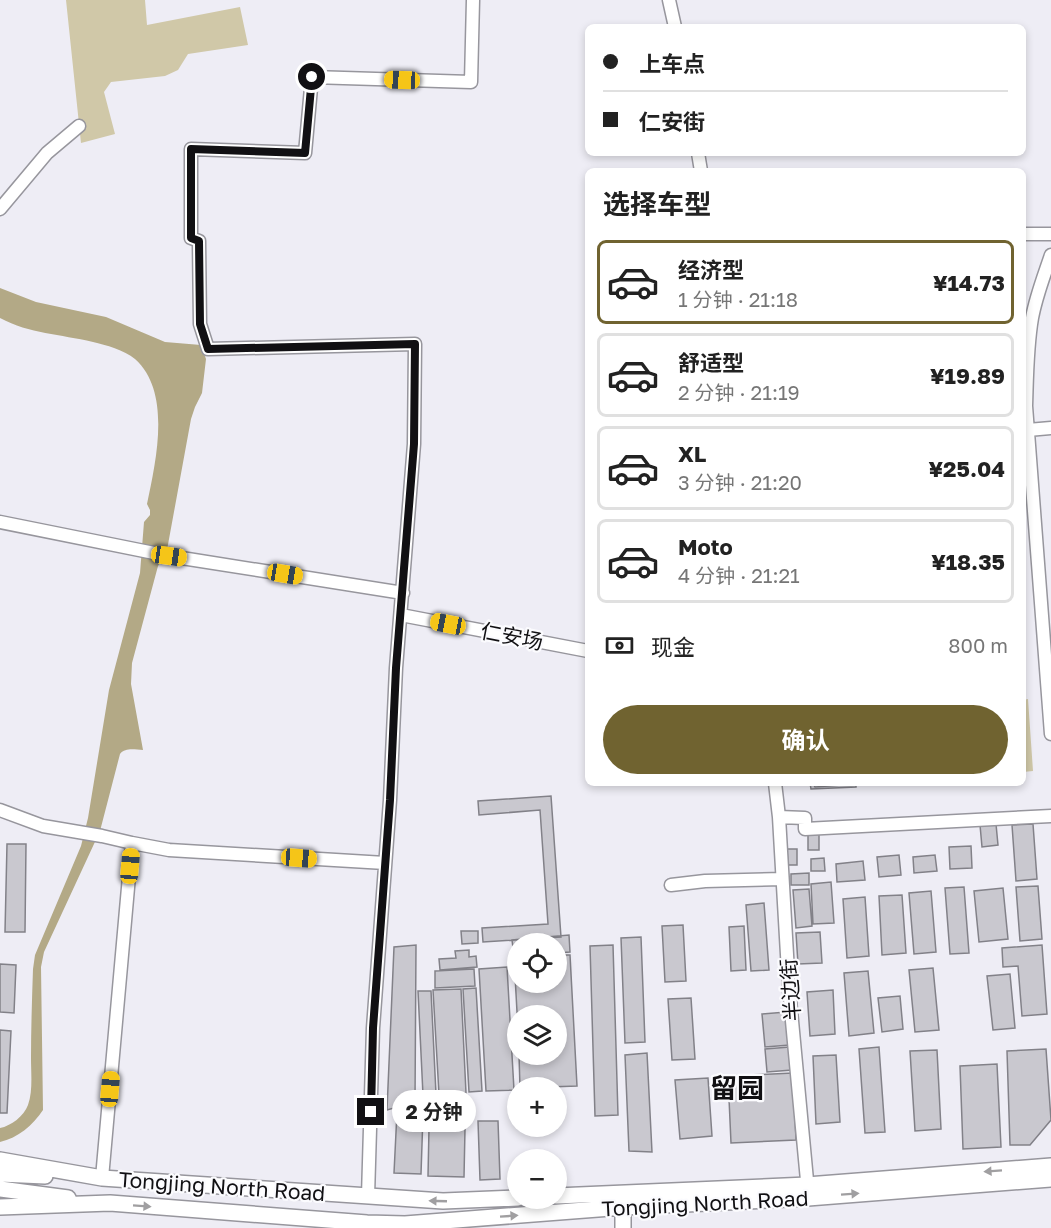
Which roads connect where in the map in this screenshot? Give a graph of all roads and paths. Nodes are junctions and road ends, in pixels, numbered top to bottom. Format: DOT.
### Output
graph roads {
  1 [pos="473,0"];
  2 [pos="669,0"];
  3 [pos="674,24"];
  4 [pos="79,126"];
  5 [pos="0,209"];
  6 [pos="1026,234"];
  7 [pos="1051,234"];
  8 [pos="1051,255"];
  9 [pos="1051,429"];
  10 [pos="1028,430"];
  11 [pos="0,522"];
  12 [pos="403,593"];
  13 [pos="401,615"];
  14 [pos="1047,634"];
  15 [pos="585,650"];
  16 [pos="1051,734"];
  17 [pos="775,786"];
  18 [pos="0,810"];
  19 [pos="1051,816"];
  20 [pos="779,817"];
  21 [pos="132,843"];
  22 [pos="385,863"];
  23 [pos="782,879"];
  24 [pos="670,885"];
  25 [pos="0,1160"];
  26 [pos="1051,1166"];
  27 [pos="0,1174"];
  28 [pos="102,1178"];
  29 [pos="1051,1179"];
  30 [pos="0,1189"];
  31 [pos="808,1191"];
  32 [pos="368,1196"];
  33 [pos="567,1197"];
  34 [pos="507,1198"];
  35 [pos="623,1200"];
  36 [pos="106,1203"];
  37 [pos="0,1207"];
  38 [pos="365,1225"];
  39 [pos="403,1226"];
  40 [pos="623,1228"];
  1 -- 12 [label="street"];
  2 -- 3 [label="street"];
  4 -- 5 [label="street"];
  6 -- 7 [label="street"];
  8 -- 10 [label="street"];
  9 -- 10 [label="street"];
  10 -- 14 [label="street"];
  11 -- 12 [label="street"];
  12 -- 13 [label="street"];
  13 -- 15 [label="street, 仁安场"];
  13 -- 22 [label="street"];
  14 -- 16 [label="street"];
  17 -- 20 [label="street, 半边街"];
  18 -- 21 [label="street"];
  19 -- 20 [label="street"];
  20 -- 23 [label="street, 半边街"];
  21 -- 22 [label="street"];
  21 -- 28 [label="street"];
  22 -- 32 [label="street"];
  23 -- 24 [label="street"];
  23 -- 31 [label="street, 半边街"];
  25 -- 28 [label="main road, Tongjing North Road"];
  26 -- 31 [label="main road, Tongjing North Road, one-way"];
  27 -- 28 [label="main road"];
  28 -- 32 [label="main road, Tongjing North Road"];
  31 -- 29 [label="main road, Tongjing North Road, one-way"];
  30 -- 36 [label="main road"];
  31 -- 35 [label="main road, Tongjing North Road"];
  34 -- 32 [label="main road, Tongjing North Road, one-way"];
  32 -- 38 [label="main road"];
  33 -- 35 [label="main road, Tongjing North Road"];
  39 -- 35 [label="main road, Tongjing North Road, one-way"];
  35 -- 40 [label="main road"];
  36 -- 37 [label="main road, Tongjing North Road"];
  36 -- 38 [label="main road, Tongjing North Road, one-way"];
  38 -- 39 [label="main road, Tongjing North Road"];
}
